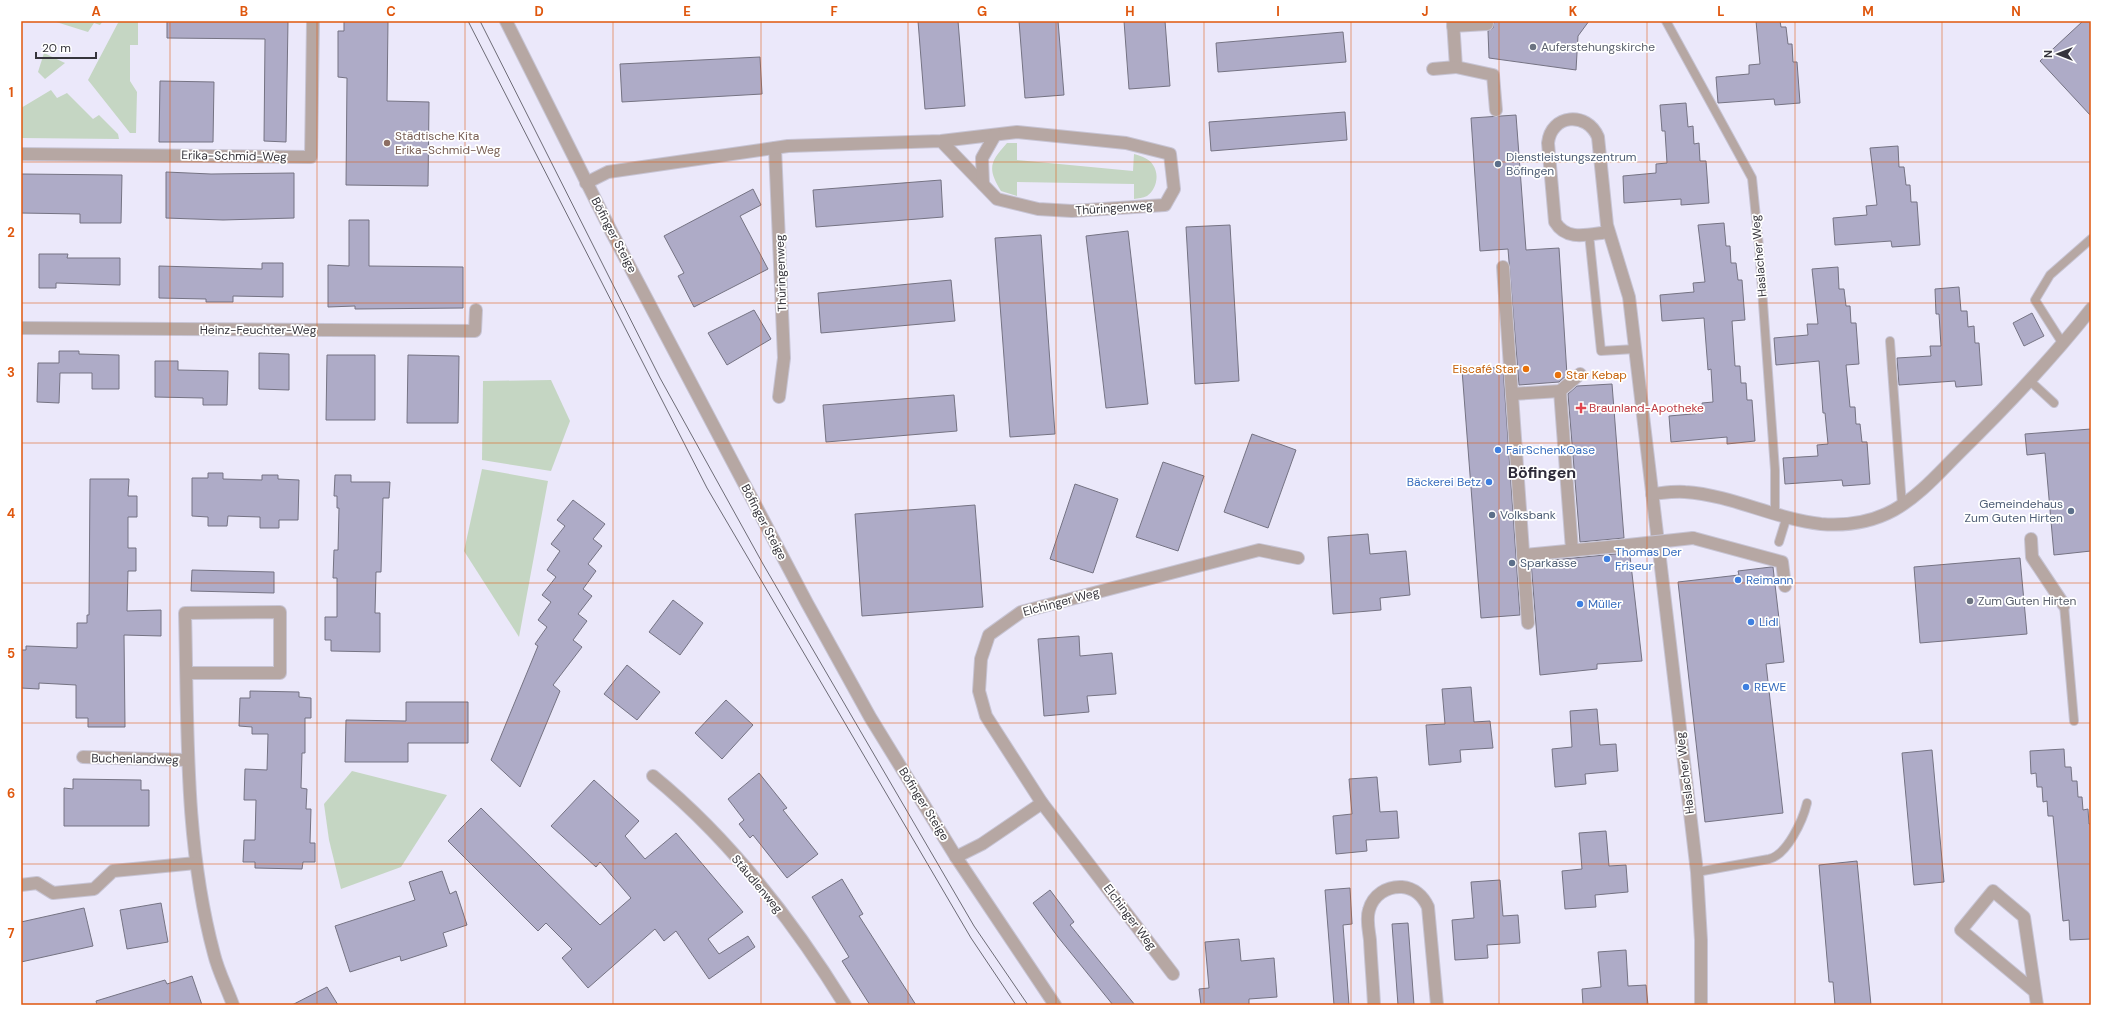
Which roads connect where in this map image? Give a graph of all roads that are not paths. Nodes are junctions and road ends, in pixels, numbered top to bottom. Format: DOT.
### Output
graph roads {
  1 [pos="313,21"];
  2 [pos="506,21"];
  3 [pos="1666,21"];
  4 [pos="1453,24"];
  5 [pos="1487,24"];
  6 [pos="1456,67"];
  7 [pos="1433,69"];
  8 [pos="1496,110"];
  9 [pos="995,135"];
  10 [pos="941,141"];
  11 [pos="775,148"];
  12 [pos="21,154"];
  13 [pos="586,183"];
  14 [pos="983,184"];
  15 [pos="1609,232"];
  16 [pos="1589,234"];
  17 [pos="2091,239"];
  18 [pos="1503,267"];
  19 [pos="476,310"];
  20 [pos="2091,310"];
  21 [pos="21,328"];
  22 [pos="1890,341"];
  23 [pos="2062,344"];
  24 [pos="1635,349"];
  25 [pos="1580,374"];
  26 [pos="2030,381"];
  27 [pos="1560,391"];
  28 [pos="1512,394"];
  29 [pos="779,397"];
  30 [pos="2054,403"];
  31 [pos="1652,494"];
  32 [pos="1902,505"];
  33 [pos="1775,513"];
  34 [pos="1787,516"];
  35 [pos="2031,539"];
  36 [pos="1779,542"];
  37 [pos="1572,550"];
  38 [pos="1523,555"];
  39 [pos="1298,558"];
  40 [pos="1785,586"];
  41 [pos="2064,605"];
  42 [pos="1528,623"];
  43 [pos="187,673"];
  44 [pos="2074,721"];
  45 [pos="83,757"];
  46 [pos="187,760"];
  47 [pos="653,776"];
  48 [pos="1042,803"];
  49 [pos="1806,803"];
  50 [pos="956,857"];
  51 [pos="196,863"];
  52 [pos="1697,872"];
  53 [pos="21,885"];
  54 [pos="1173,974"];
  55 [pos="2034,991"];
  56 [pos="233,1005"];
  57 [pos="845,1005"];
  58 [pos="1055,1005"];
  59 [pos="1374,1005"];
  60 [pos="1437,1005"];
  61 [pos="1701,1005"];
  62 [pos="2037,1005"];
  1 -- 12 [label="street, Erika-Schmid-Weg"];
  2 -- 13 [label="street, Böfinger Steige"];
  3 -- 33 [label="lane, Haslacher Weg"];
  4 -- 5 [label="street"];
  4 -- 6 [label="street"];
  6 -- 7 [label="street"];
  6 -- 8 [label="street"];
  9 -- 10 [label="street, Thüringenweg"];
  9 -- 14 [label="street"];
  9 -- 14 [label="street, Thüringenweg"];
  10 -- 11 [label="street, Thüringenweg"];
  10 -- 14 [label="street, Thüringenweg"];
  11 -- 13 [label="street, Thüringenweg"];
  11 -- 29 [label="street, Thüringenweg"];
  13 -- 50 [label="street, Böfinger Steige"];
  15 -- 16 [label="street, Haslacher Weg"];
  15 -- 16 [label="street, Haslacher Weg"];
  15 -- 24 [label="street, Haslacher Weg"];
  16 -- 24 [label="lane"];
  17 -- 23 [label="lane"];
  18 -- 28 [label="street"];
  19 -- 21 [label="street, Heinz-Feuchter-Weg"];
  20 -- 23 [label="street"];
  22 -- 32 [label="lane"];
  23 -- 26 [label="street"];
  24 -- 31 [label="street, Haslacher Weg"];
  25 -- 27 [label="street"];
  26 -- 30 [label="lane"];
  26 -- 32 [label="street"];
  27 -- 28 [label="street"];
  27 -- 37 [label="street"];
  28 -- 38 [label="street"];
  31 -- 33 [label="street"];
  31 -- 52 [label="street, Haslacher Weg"];
  32 -- 34 [label="street"];
  33 -- 34 [label="street"];
  34 -- 36 [label="lane"];
  35 -- 41 [label="street"];
  37 -- 38 [label="street"];
  37 -- 40 [label="street, bridge"];
  38 -- 42 [label="street"];
  39 -- 48 [label="street, Elchinger Weg"];
  41 -- 44 [label="lane"];
  43 -- 43 [label="street, Buchenlandweg"];
  43 -- 46 [label="street, Buchenlandweg"];
  45 -- 46 [label="street, Buchenlandweg"];
  46 -- 51 [label="street, Buchenlandweg"];
  47 -- 57 [label="street, Stäudlenweg"];
  48 -- 50 [label="street"];
  48 -- 54 [label="street, Elchinger Weg"];
  49 -- 52 [label="lane"];
  50 -- 58 [label="street, Böfinger Steige"];
  51 -- 53 [label="street"];
  51 -- 56 [label="street, Buchenlandweg"];
  52 -- 61 [label="street, Haslacher Weg"];
  55 -- 55 [label="street"];
  55 -- 62 [label="street"];
  59 -- 60 [label="street"];
}
